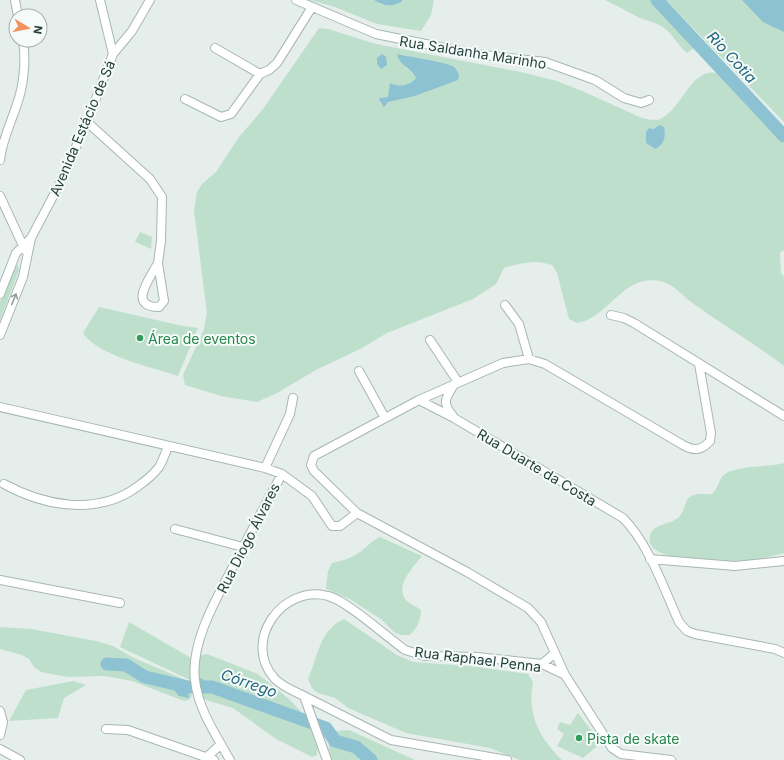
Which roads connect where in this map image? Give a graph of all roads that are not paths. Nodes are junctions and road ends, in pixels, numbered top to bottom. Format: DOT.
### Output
graph roads {
  1 [pos="100,0"];
  2 [pos="150,0"];
  3 [pos="296,0"];
  4 [pos="312,7"];
  5 [pos="23,48"];
  6 [pos="215,48"];
  7 [pos="112,54"];
  8 [pos="260,74"];
  9 [pos="185,99"];
  10 [pos="649,100"];
  11 [pos="87,122"];
  12 [pos="0,160"];
  13 [pos="0,196"];
  14 [pos="31,238"];
  15 [pos="22,246"];
  16 [pos="28,254"];
  17 [pos="158,263"];
  18 [pos="0,294"];
  19 [pos="505,305"];
  20 [pos="611,315"];
  21 [pos="0,335"];
  22 [pos="430,340"];
  23 [pos="530,359"];
  24 [pos="699,364"];
  25 [pos="359,371"];
  26 [pos="455,384"];
  27 [pos="293,398"];
  28 [pos="419,400"];
  29 [pos="0,407"];
  30 [pos="784,416"];
  31 [pos="385,418"];
  32 [pos="454,418"];
  33 [pos="168,447"];
  34 [pos="265,468"];
  35 [pos="282,474"];
  36 [pos="4,484"];
  37 [pos="357,513"];
  38 [pos="175,529"];
  39 [pos="243,547"];
  40 [pos="650,559"];
  41 [pos="784,561"];
  42 [pos="0,580"];
  43 [pos="120,603"];
  44 [pos="555,653"];
  45 [pos="784,654"];
  46 [pos="542,664"];
  47 [pos="565,675"];
  48 [pos="304,696"];
  49 [pos="0,711"];
  50 [pos="106,729"];
  51 [pos="0,734"];
  52 [pos="221,744"];
  53 [pos="0,749"];
  54 [pos="210,759"];
  55 [pos="20,760"];
  56 [pos="230,760"];
  57 [pos="327,760"];
  58 [pos="507,760"];
  59 [pos="671,760"];
  1 -- 7 [label="street"];
  2 -- 7 [label="street, Avenida Estácio de Sá"];
  3 -- 4 [label="street, Rua Saldanha Marinho"];
  4 -- 8 [label="street"];
  4 -- 10 [label="street, Rua Saldanha Marinho"];
  5 -- 12 [label="street"];
  6 -- 8 [label="street"];
  7 -- 11 [label="street, Avenida Estácio de Sá"];
  8 -- 9 [label="street"];
  11 -- 14 [label="street, Avenida Estácio de Sá"];
  11 -- 17 [label="street"];
  13 -- 15 [label="street"];
  14 -- 15 [label="street, Avenida Estácio de Sá"];
  14 -- 16 [label="street, Avenida Estácio de Sá"];
  15 -- 16 [label="street"];
  15 -- 18 [label="street, Avenida Estácio de Sá"];
  21 -- 16 [label="street, Avenida Estácio de Sá, one-way"];
  17 -- 17 [label="street"];
  19 -- 23 [label="street"];
  20 -- 24 [label="street"];
  22 -- 26 [label="street"];
  23 -- 24 [label="street"];
  23 -- 26 [label="street"];
  24 -- 30 [label="street"];
  25 -- 31 [label="street"];
  26 -- 28 [label="street"];
  26 -- 32 [label="street"];
  27 -- 34 [label="street"];
  28 -- 31 [label="street"];
  28 -- 32 [label="street, Rua Duarte da Costa"];
  29 -- 33 [label="street, Rua Diogo Álvares"];
  31 -- 37 [label="street"];
  32 -- 40 [label="street, Rua Duarte da Costa"];
  33 -- 34 [label="street, Rua Diogo Álvares"];
  33 -- 36 [label="street"];
  34 -- 35 [label="street, Rua Diogo Álvares"];
  35 -- 37 [label="street"];
  35 -- 39 [label="street, Rua Diogo Álvares"];
  37 -- 44 [label="street"];
  38 -- 39 [label="street"];
  39 -- 52 [label="street, Rua Diogo Álvares"];
  40 -- 41 [label="street"];
  40 -- 45 [label="street, Rua Duarte da Costa"];
  42 -- 43 [label="street"];
  44 -- 46 [label="street"];
  44 -- 47 [label="street"];
  46 -- 47 [label="street, Rua Raphael Penna"];
  46 -- 48 [label="street, Rua Raphael Penna"];
  47 -- 59 [label="street"];
  48 -- 57 [label="street"];
  48 -- 58 [label="street, Rua Raphael Penna"];
  49 -- 51 [label="street"];
  50 -- 54 [label="street"];
  52 -- 54 [label="street"];
  52 -- 56 [label="street, Rua Diogo Álvares"];
  53 -- 55 [label="street"];
}
